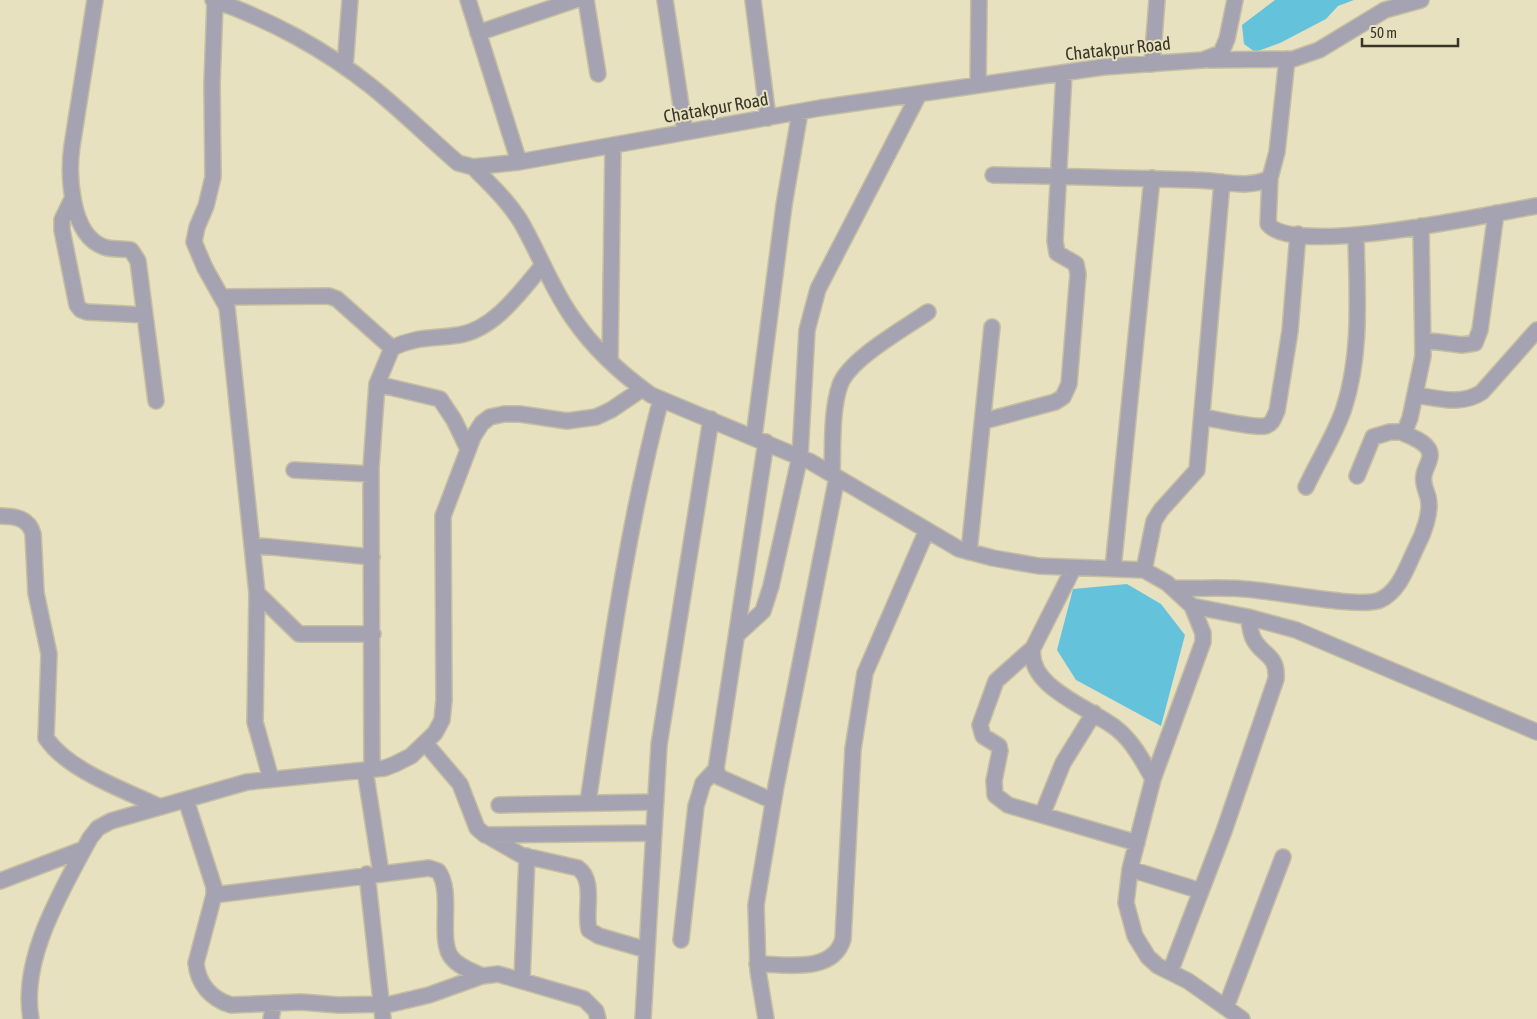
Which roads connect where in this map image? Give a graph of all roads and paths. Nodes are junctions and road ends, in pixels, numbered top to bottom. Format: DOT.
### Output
graph roads {
  1 [pos="96,0"];
  2 [pos="214,0"];
  3 [pos="350,0"];
  4 [pos="468,0"];
  5 [pos="575,0"];
  6 [pos="586,0"];
  7 [pos="665,0"];
  8 [pos="753,0"];
  9 [pos="979,0"];
  10 [pos="1157,0"];
  11 [pos="1235,0"];
  12 [pos="1421,0"];
  13 [pos="478,33"];
  14 [pos="1287,59"];
  15 [pos="1203,60"];
  16 [pos="1152,64"];
  17 [pos="345,67"];
  18 [pos="1064,73"];
  19 [pos="598,74"];
  20 [pos="978,85"];
  21 [pos="919,94"];
  22 [pos="800,112"];
  23 [pos="768,118"];
  24 [pos="685,132"];
  25 [pos="614,145"];
  26 [pos="519,162"];
  27 [pos="473,167"];
  28 [pos="993,175"];
  29 [pos="1058,176"];
  30 [pos="1152,178"];
  31 [pos="1270,178"];
  32 [pos="1222,182"];
  33 [pos="73,198"];
  34 [pos="1537,206"];
  35 [pos="1496,213"];
  36 [pos="1421,226"];
  37 [pos="1298,234"];
  38 [pos="1356,236"];
  39 [pos="543,265"];
  40 [pos="223,297"];
  41 [pos="928,312"];
  42 [pos="145,315"];
  43 [pos="992,326"];
  44 [pos="1537,330"];
  45 [pos="1422,340"];
  46 [pos="392,348"];
  47 [pos="610,361"];
  48 [pos="377,384"];
  49 [pos="642,389"];
  50 [pos="1415,395"];
  51 [pos="661,399"];
  52 [pos="156,400"];
  53 [pos="1202,417"];
  54 [pos="711,419"];
  55 [pos="984,421"];
  56 [pos="1401,432"];
  57 [pos="760,439"];
  58 [pos="468,449"];
  59 [pos="800,456"];
  60 [pos="294,470"];
  61 [pos="371,474"];
  62 [pos="835,476"];
  63 [pos="1358,476"];
  64 [pos="1306,487"];
  65 [pos="0,516"];
  66 [pos="926,530"];
  67 [pos="252,545"];
  68 [pos="969,552"];
  69 [pos="372,557"];
  70 [pos="1073,569"];
  71 [pos="1113,569"];
  72 [pos="1144,570"];
  73 [pos="1172,588"];
  74 [pos="257,593"];
  75 [pos="1192,606"];
  76 [pos="1248,617"];
  77 [pos="373,634"];
  78 [pos="737,635"];
  79 [pos="1033,648"];
  80 [pos="1094,713"];
  81 [pos="1537,732"];
  82 [pos="426,744"];
  83 [pos="369,769"];
  84 [pos="716,770"];
  85 [pos="271,778"];
  86 [pos="1153,779"];
  87 [pos="186,800"];
  88 [pos="773,801"];
  89 [pos="588,802"];
  90 [pos="656,802"];
  91 [pos="499,805"];
  92 [pos="160,807"];
  93 [pos="1042,815"];
  94 [pos="654,833"];
  95 [pos="485,835"];
  96 [pos="1137,843"];
  97 [pos="84,849"];
  98 [pos="527,856"];
  99 [pos="1283,857"];
  100 [pos="1130,869"];
  101 [pos="374,874"];
  102 [pos="0,881"];
  103 [pos="1201,891"];
  104 [pos="214,895"];
  105 [pos="681,940"];
  106 [pos="647,950"];
  107 [pos="757,964"];
  108 [pos="1170,972"];
  109 [pos="482,976"];
  110 [pos="522,980"];
  111 [pos="274,1003"];
  112 [pos="1226,1007"];
  113 [pos="382,1012"];
  114 [pos="31,1019"];
  115 [pos="271,1019"];
  116 [pos="598,1019"];
  117 [pos="643,1019"];
  118 [pos="766,1019"];
  119 [pos="1242,1019"];
  1 -- 33 [label="street"];
  2 -- 17 [label="street"];
  2 -- 40 [label="street"];
  3 -- 17 [label="street"];
  4 -- 13 [label="street"];
  5 -- 13 [label="street"];
  6 -- 19 [label="street"];
  7 -- 24 [label="street"];
  8 -- 23 [label="street"];
  9 -- 20 [label="street"];
  10 -- 16 [label="street"];
  11 -- 15 [label="street, Chatakpur Road"];
  12 -- 14 [label="street"];
  13 -- 26 [label="street"];
  14 -- 15 [label="street"];
  14 -- 31 [label="street"];
  15 -- 16 [label="street, Chatakpur Road"];
  16 -- 18 [label="street, Chatakpur Road"];
  17 -- 27 [label="street"];
  18 -- 20 [label="street, Chatakpur Road"];
  18 -- 29 [label="street"];
  20 -- 21 [label="street, Chatakpur Road"];
  21 -- 22 [label="street, Chatakpur Road"];
  21 -- 59 [label="street"];
  22 -- 23 [label="street, Chatakpur Road"];
  22 -- 57 [label="street"];
  23 -- 24 [label="street, Chatakpur Road"];
  24 -- 25 [label="street, Chatakpur Road"];
  25 -- 26 [label="street, Chatakpur Road"];
  25 -- 47 [label="street"];
  26 -- 27 [label="street, Chatakpur Road"];
  27 -- 39 [label="street"];
  28 -- 29 [label="street"];
  29 -- 30 [label="street"];
  29 -- 55 [label="street"];
  30 -- 32 [label="street"];
  30 -- 71 [label="street"];
  31 -- 32 [label="street"];
  31 -- 37 [label="street"];
  32 -- 53 [label="street"];
  33 -- 42 [label="street"];
  33 -- 42 [label="street"];
  34 -- 35 [label="street"];
  35 -- 36 [label="street"];
  35 -- 45 [label="street"];
  36 -- 38 [label="street"];
  36 -- 45 [label="street"];
  37 -- 38 [label="street"];
  37 -- 53 [label="street"];
  38 -- 64 [label="street"];
  39 -- 46 [label="street"];
  39 -- 47 [label="street"];
  40 -- 46 [label="street"];
  40 -- 67 [label="street"];
  41 -- 62 [label="street"];
  42 -- 52 [label="street"];
  43 -- 55 [label="street"];
  44 -- 50 [label="street"];
  45 -- 50 [label="street"];
  46 -- 48 [label="street"];
  47 -- 49 [label="street"];
  48 -- 58 [label="street"];
  48 -- 61 [label="street"];
  49 -- 51 [label="street"];
  49 -- 58 [label="street"];
  50 -- 56 [label="street"];
  51 -- 54 [label="street"];
  51 -- 89 [label="street"];
  53 -- 72 [label="street"];
  54 -- 57 [label="street"];
  54 -- 90 [label="street"];
  55 -- 68 [label="street"];
  56 -- 63 [label="street"];
  56 -- 73 [label="street"];
  57 -- 59 [label="street"];
  57 -- 78 [label="street"];
  58 -- 82 [label="street"];
  59 -- 62 [label="street"];
  59 -- 78 [label="street"];
  60 -- 61 [label="street"];
  61 -- 69 [label="street"];
  62 -- 66 [label="street"];
  62 -- 88 [label="street"];
  65 -- 92 [label="street"];
  66 -- 68 [label="street"];
  66 -- 107 [label="street"];
  67 -- 69 [label="street"];
  67 -- 74 [label="street"];
  68 -- 70 [label="street"];
  69 -- 77 [label="street"];
  70 -- 71 [label="street"];
  70 -- 79 [label="street"];
  71 -- 72 [label="street"];
  72 -- 73 [label="street"];
  73 -- 75 [label="street"];
  74 -- 77 [label="street"];
  74 -- 85 [label="street"];
  75 -- 76 [label="street"];
  75 -- 86 [label="street"];
  76 -- 81 [label="street"];
  76 -- 103 [label="street"];
  77 -- 83 [label="street"];
  78 -- 84 [label="street"];
  79 -- 80 [label="street"];
  79 -- 93 [label="street"];
  80 -- 86 [label="street"];
  80 -- 93 [label="street"];
  82 -- 83 [label="street"];
  82 -- 95 [label="street"];
  83 -- 85 [label="street"];
  83 -- 101 [label="street"];
  84 -- 88 [label="street"];
  84 -- 105 [label="street"];
  85 -- 87 [label="street"];
  86 -- 96 [label="street"];
  87 -- 92 [label="street"];
  87 -- 104 [label="street"];
  88 -- 107 [label="street"];
  89 -- 90 [label="street"];
  89 -- 91 [label="street"];
  90 -- 94 [label="street"];
  92 -- 97 [label="street"];
  93 -- 96 [label="street"];
  94 -- 95 [label="street"];
  94 -- 106 [label="street"];
  95 -- 98 [label="street"];
  96 -- 100 [label="street"];
  97 -- 102 [label="street"];
  97 -- 114 [label="street"];
  98 -- 106 [label="street"];
  98 -- 110 [label="street"];
  99 -- 112 [label="street"];
  100 -- 103 [label="street"];
  100 -- 108 [label="street"];
  101 -- 104 [label="street"];
  101 -- 109 [label="street"];
  101 -- 113 [label="street"];
  103 -- 108 [label="street"];
  104 -- 111 [label="street"];
  106 -- 117 [label="street"];
  107 -- 118 [label="street"];
  108 -- 112 [label="street"];
  109 -- 110 [label="street"];
  109 -- 113 [label="street"];
  110 -- 116 [label="street"];
  111 -- 113 [label="street"];
  111 -- 115 [label="street"];
  112 -- 119 [label="street"];
}
